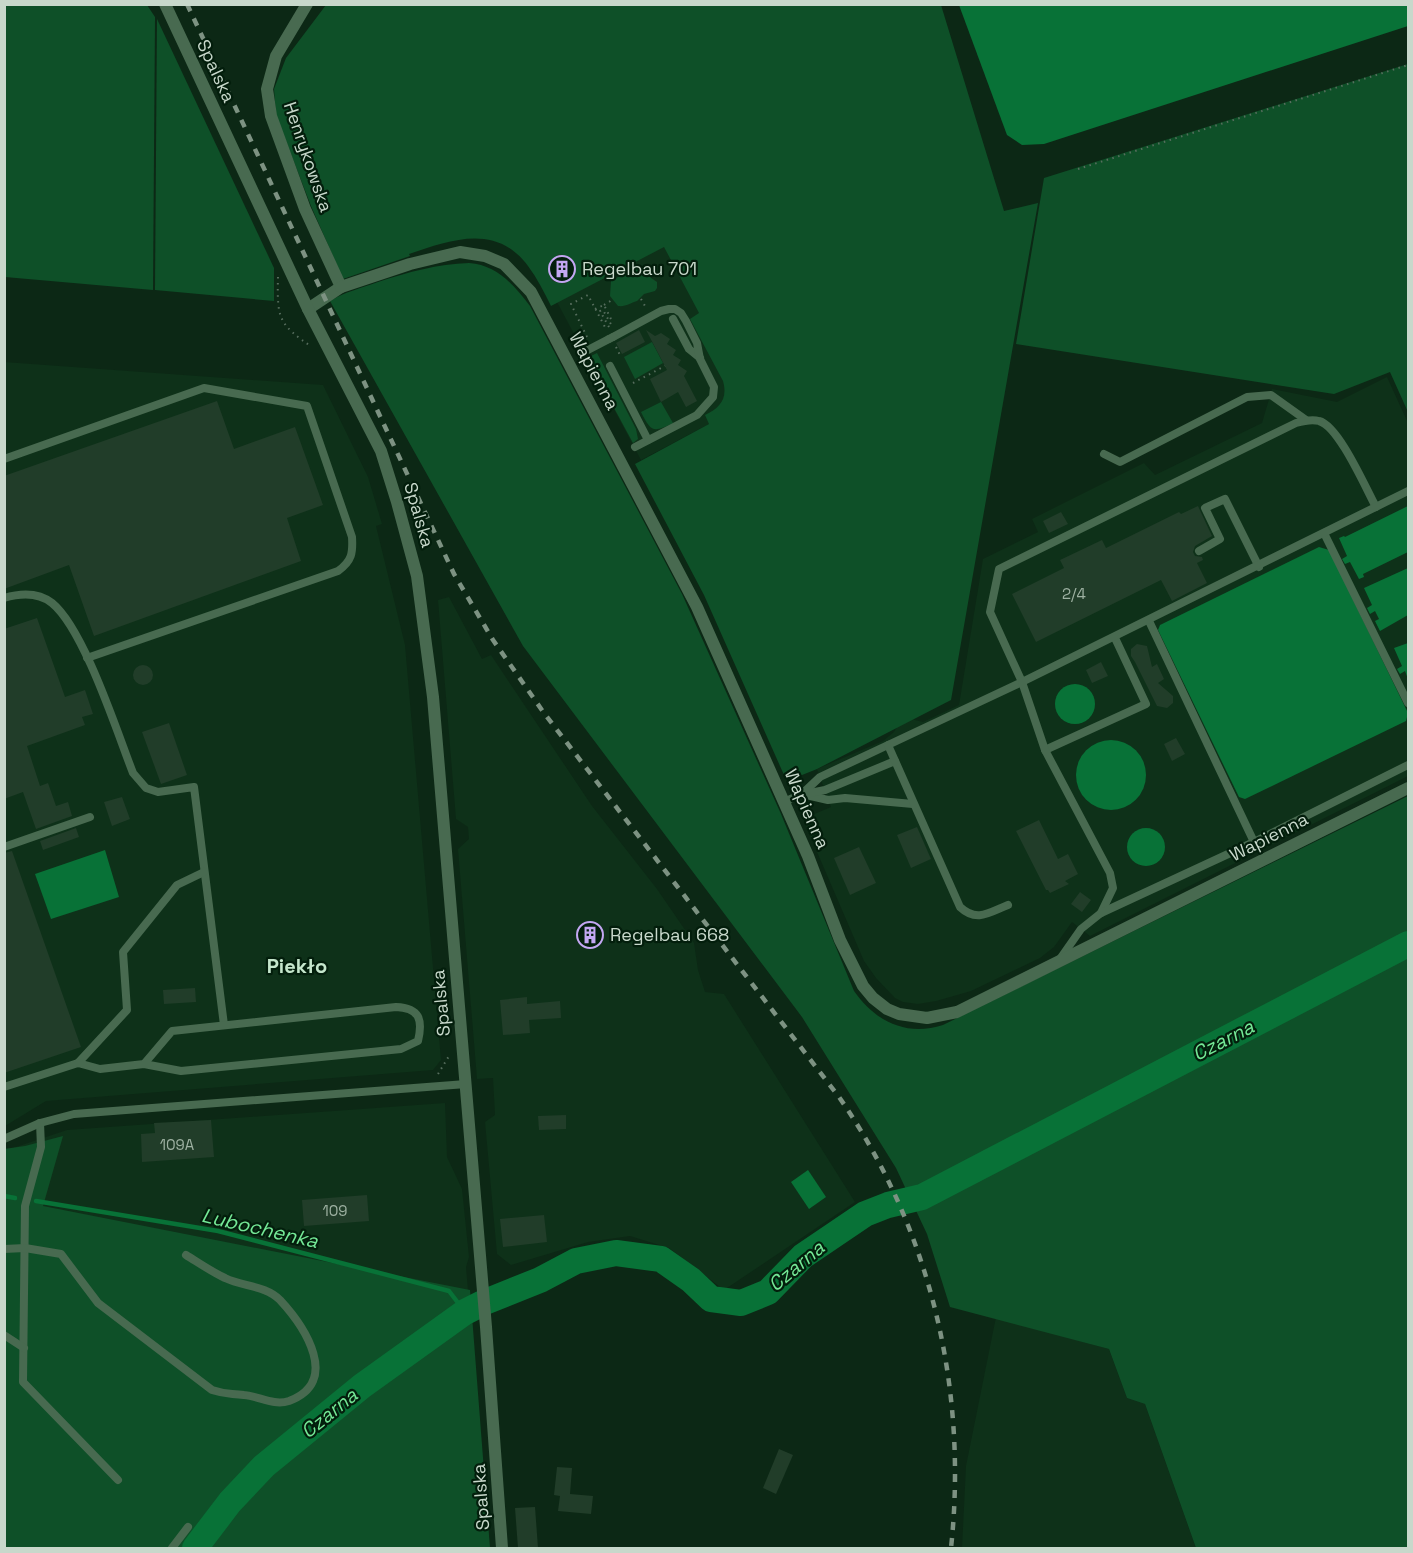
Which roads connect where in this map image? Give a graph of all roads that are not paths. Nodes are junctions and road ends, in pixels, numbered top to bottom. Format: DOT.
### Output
graph roads {
  1 [pos="165,4"];
  2 [pos="307,4"];
  3 [pos="341,287"];
  4 [pos="308,309"];
  5 [pos="673,319"];
  6 [pos="584,352"];
  7 [pos="700,358"];
  8 [pos="610,366"];
  9 [pos="1306,420"];
  10 [pos="648,440"];
  11 [pos="635,447"];
  12 [pos="1104,454"];
  13 [pos="4,459"];
  14 [pos="1408,491"];
  15 [pos="1376,507"];
  16 [pos="1324,533"];
  17 [pos="1199,551"];
  18 [pos="1259,567"];
  19 [pos="4,598"];
  20 [pos="1149,621"];
  21 [pos="1115,638"];
  22 [pos="87,658"];
  23 [pos="1022,682"];
  24 [pos="1408,703"];
  25 [pos="888,745"];
  26 [pos="1045,750"];
  27 [pos="895,761"];
  28 [pos="1408,765"];
  29 [pos="1408,788"];
  30 [pos="802,794"];
  31 [pos="784,802"];
  32 [pos="913,804"];
  33 [pos="90,817"];
  34 [pos="1254,842"];
  35 [pos="4,847"];
  36 [pos="204,873"];
  37 [pos="1008,905"];
  38 [pos="1101,914"];
  39 [pos="1056,964"];
  40 [pos="224,1025"];
  41 [pos="78,1063"];
  42 [pos="144,1064"];
  43 [pos="466,1084"];
  44 [pos="4,1087"];
  45 [pos="40,1123"];
  46 [pos="4,1139"];
  47 [pos="25,1248"];
  48 [pos="4,1249"];
  49 [pos="186,1255"];
  50 [pos="4,1335"];
  51 [pos="24,1348"];
  52 [pos="118,1480"];
  53 [pos="188,1527"];
  54 [pos="172,1548"];
  55 [pos="502,1548"];
  1 -- 4 [label="street, Spalska"];
  2 -- 3 [label="street, Henrykowska"];
  3 -- 4 [label="street"];
  3 -- 31 [label="street, Wapienna"];
  4 -- 43 [label="street, Spalska"];
  5 -- 7 [label="lane"];
  6 -- 7 [label="lane"];
  7 -- 10 [label="lane"];
  8 -- 10 [label="lane"];
  9 -- 12 [label="lane"];
  9 -- 15 [label="lane"];
  9 -- 23 [label="lane"];
  10 -- 11 [label="lane"];
  13 -- 22 [label="lane"];
  14 -- 15 [label="lane"];
  15 -- 16 [label="lane"];
  16 -- 18 [label="lane"];
  16 -- 24 [label="lane"];
  17 -- 18 [label="lane"];
  18 -- 20 [label="lane"];
  19 -- 22 [label="lane"];
  20 -- 21 [label="lane"];
  20 -- 34 [label="lane"];
  21 -- 23 [label="lane"];
  21 -- 26 [label="lane"];
  22 -- 36 [label="lane"];
  23 -- 25 [label="lane"];
  23 -- 26 [label="lane"];
  25 -- 27 [label="lane"];
  25 -- 30 [label="lane"];
  26 -- 38 [label="lane"];
  27 -- 30 [label="lane"];
  27 -- 32 [label="lane"];
  28 -- 34 [label="lane"];
  29 -- 39 [label="street, Wapienna"];
  30 -- 31 [label="lane"];
  30 -- 32 [label="lane"];
  31 -- 39 [label="street, Wapienna"];
  32 -- 37 [label="lane"];
  33 -- 35 [label="lane"];
  34 -- 38 [label="lane"];
  36 -- 40 [label="lane"];
  36 -- 41 [label="lane"];
  38 -- 39 [label="lane"];
  40 -- 42 [label="lane"];
  40 -- 42 [label="lane"];
  41 -- 42 [label="lane"];
  41 -- 44 [label="lane"];
  43 -- 45 [label="lane"];
  43 -- 55 [label="street, Spalska"];
  45 -- 46 [label="lane"];
  45 -- 47 [label="lane"];
  47 -- 48 [label="lane"];
  47 -- 49 [label="lane"];
  47 -- 51 [label="lane"];
  50 -- 51 [label="lane"];
  51 -- 52 [label="lane"];
  53 -- 54 [label="lane"];
}
